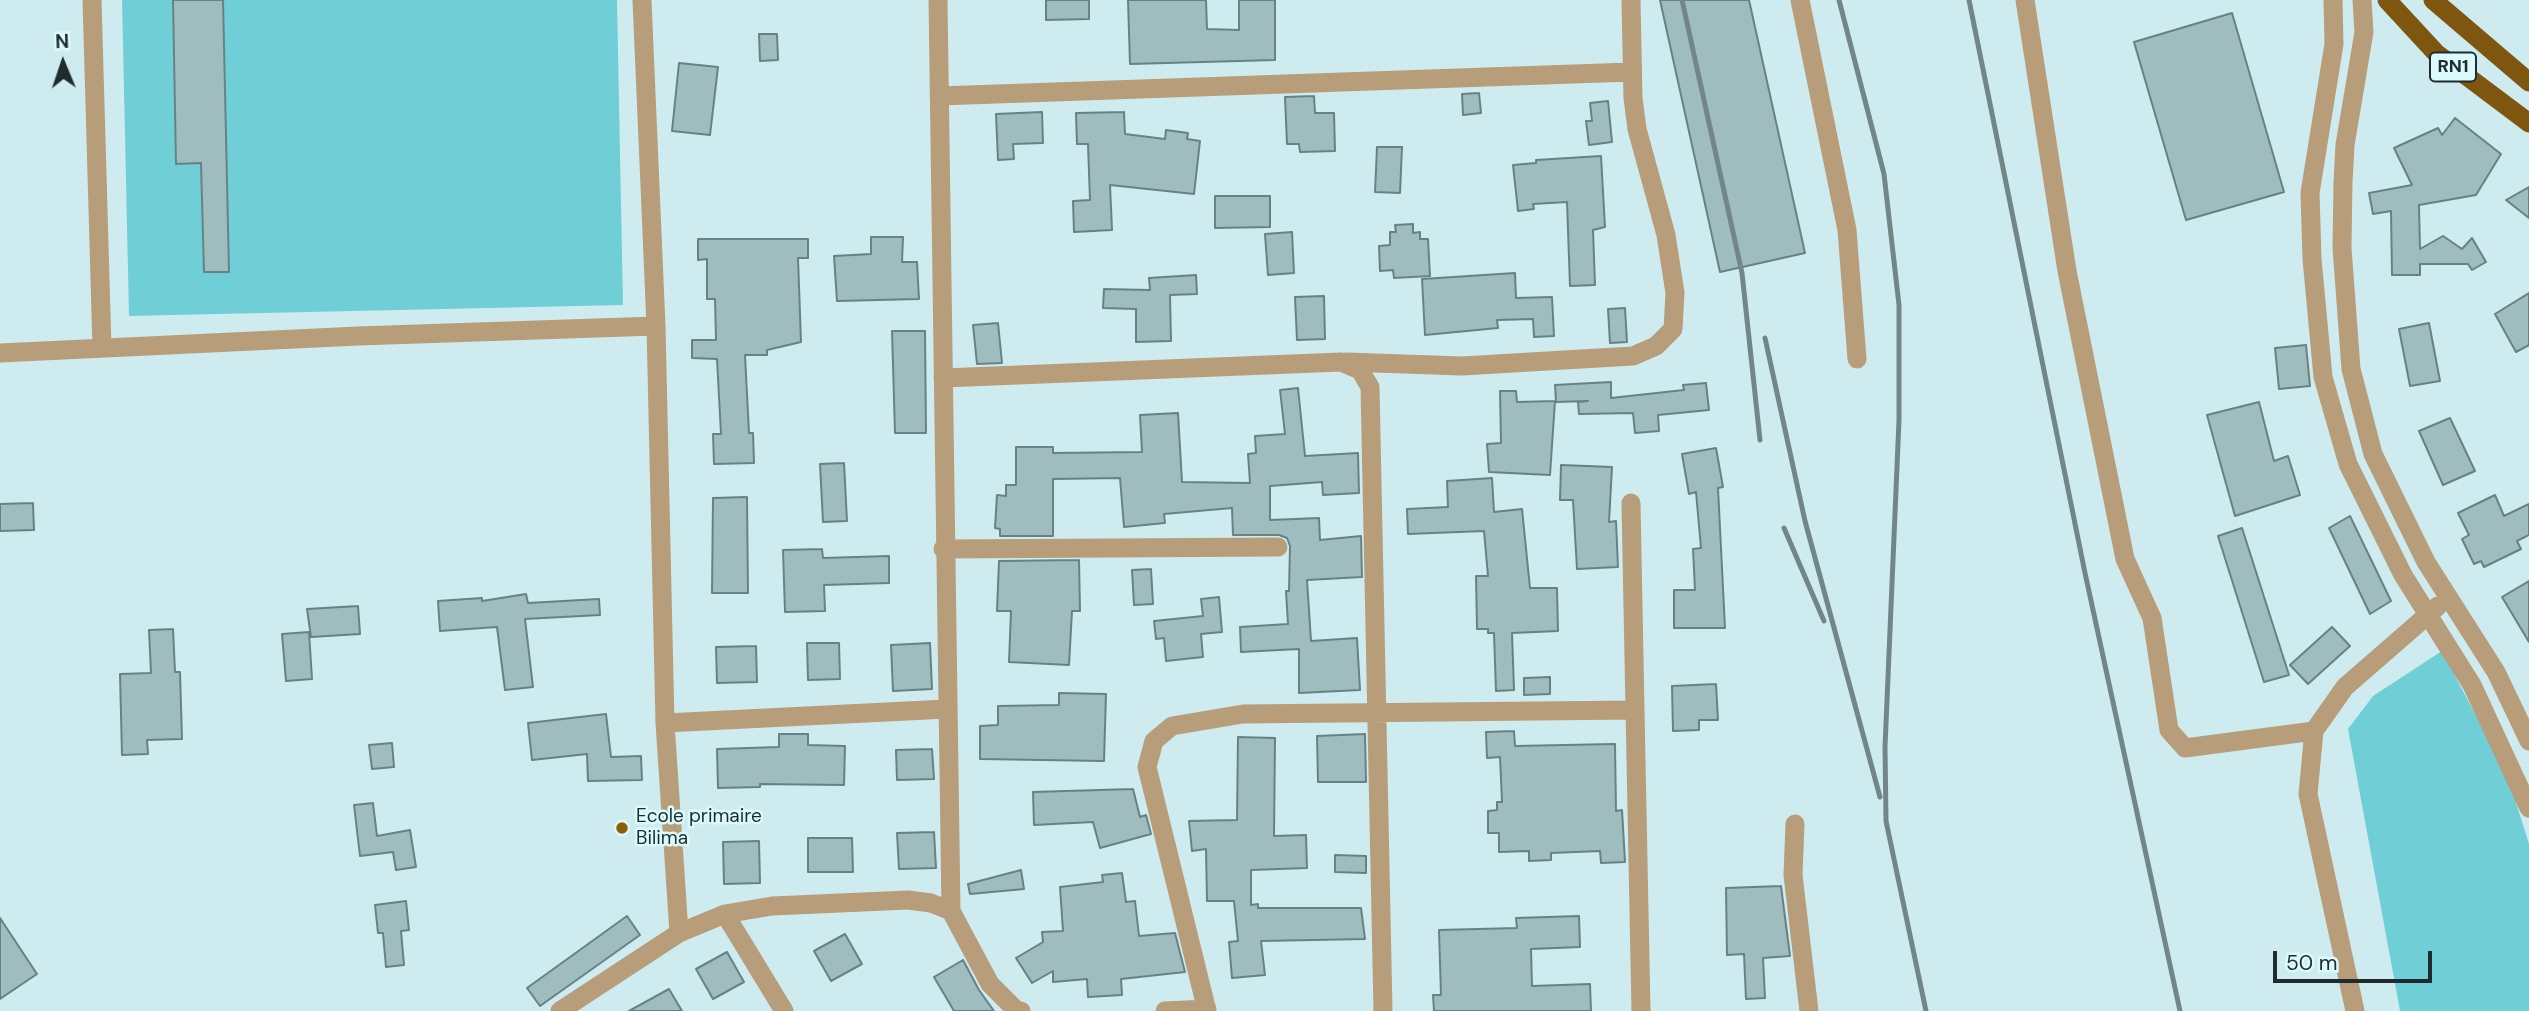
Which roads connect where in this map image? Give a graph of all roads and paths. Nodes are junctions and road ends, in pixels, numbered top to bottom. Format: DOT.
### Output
graph roads {
  1 [pos="92,0"];
  2 [pos="642,0"];
  3 [pos="938,0"];
  4 [pos="1631,0"];
  5 [pos="1800,0"];
  6 [pos="2025,0"];
  7 [pos="2333,0"];
  8 [pos="2362,0"];
  9 [pos="2387,0"];
  10 [pos="2433,0"];
  11 [pos="1631,72"];
  12 [pos="2529,82"];
  13 [pos="939,96"];
  14 [pos="2529,123"];
  15 [pos="2317,138"];
  16 [pos="2345,145"];
  17 [pos="656,326"];
  18 [pos="102,348"];
  19 [pos="0,353"];
  20 [pos="1857,359"];
  21 [pos="1341,362"];
  22 [pos="943,378"];
  23 [pos="1631,503"];
  24 [pos="1278,547"];
  25 [pos="943,549"];
  26 [pos="2450,598"];
  27 [pos="2427,613"];
  28 [pos="947,709"];
  29 [pos="1635,710"];
  30 [pos="1378,714"];
  31 [pos="665,723"];
  32 [pos="2314,731"];
  33 [pos="2529,741"];
  34 [pos="2529,808"];
  35 [pos="1795,824"];
  36 [pos="951,911"];
  37 [pos="724,915"];
  38 [pos="678,933"];
  39 [pos="1207,1010"];
  40 [pos="560,1011"];
  41 [pos="784,1011"];
  42 [pos="1021,1011"];
  43 [pos="1165,1011"];
  44 [pos="1383,1011"];
  45 [pos="1641,1011"];
  46 [pos="1809,1011"];
  47 [pos="2355,1011"];
  1 -- 18 [label="street"];
  2 -- 17 [label="street"];
  3 -- 13 [label="street"];
  4 -- 11 [label="street"];
  5 -- 20 [label="street"];
  6 -- 32 [label="street"];
  7 -- 15 [label="street"];
  8 -- 16 [label="street"];
  9 -- 14 [label="highway, RN1"];
  10 -- 12 [label="highway, RN1"];
  11 -- 13 [label="street"];
  11 -- 21 [label="street"];
  13 -- 22 [label="street"];
  15 -- 16 [label="street"];
  15 -- 27 [label="street"];
  16 -- 26 [label="street"];
  17 -- 18 [label="street"];
  17 -- 31 [label="street"];
  18 -- 19 [label="street"];
  21 -- 22 [label="street"];
  21 -- 30 [label="street"];
  22 -- 25 [label="street"];
  23 -- 29 [label="street"];
  24 -- 25 [label="street"];
  25 -- 28 [label="street"];
  26 -- 27 [label="street"];
  26 -- 33 [label="street"];
  27 -- 32 [label="street"];
  27 -- 34 [label="street"];
  28 -- 31 [label="street"];
  28 -- 36 [label="street"];
  29 -- 30 [label="street"];
  29 -- 45 [label="street"];
  30 -- 39 [label="street"];
  30 -- 44 [label="street"];
  31 -- 38 [label="street"];
  32 -- 47 [label="street"];
  35 -- 46 [label="street"];
  36 -- 37 [label="street"];
  36 -- 42 [label="street"];
  37 -- 38 [label="street"];
  37 -- 41 [label="street"];
  38 -- 40 [label="street"];
  39 -- 43 [label="street"];
}
